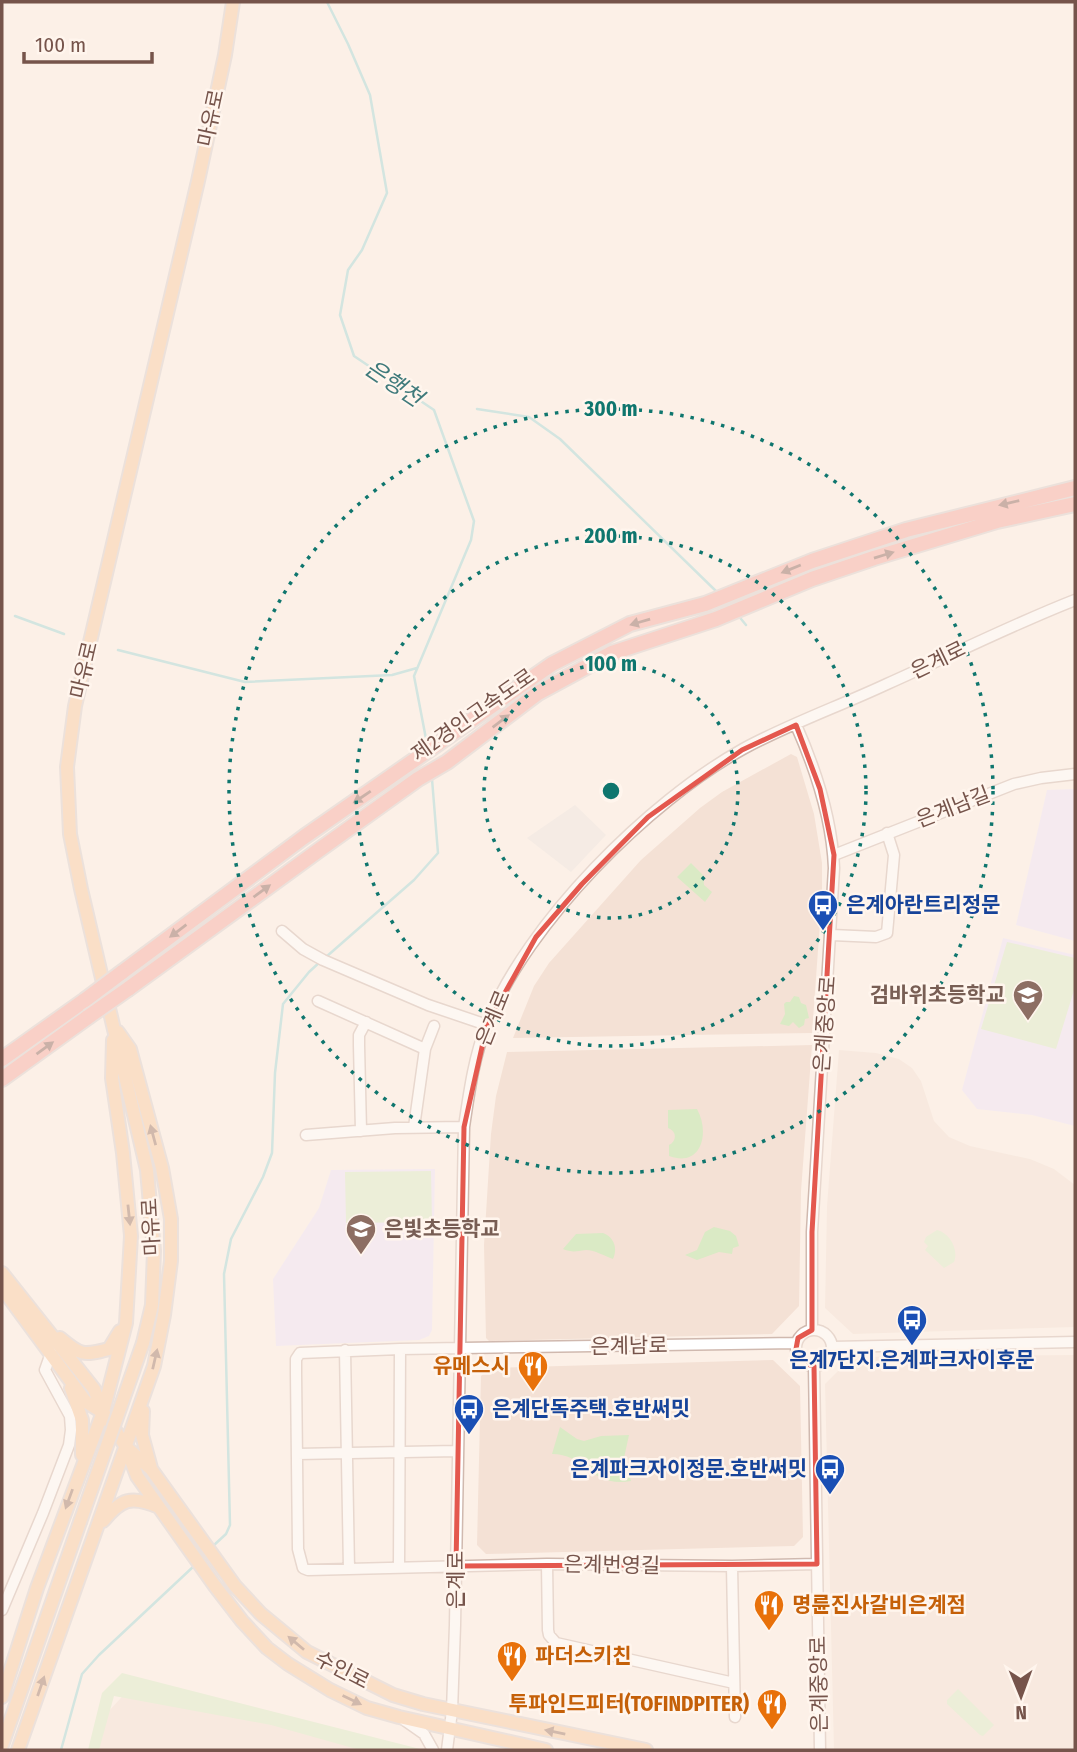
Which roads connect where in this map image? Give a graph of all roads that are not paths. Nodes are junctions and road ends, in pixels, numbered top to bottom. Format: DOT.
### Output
graph roads {
  1 [pos="233,2"];
  2 [pos="1075,488"];
  3 [pos="1075,504"];
  4 [pos="1075,600"];
  5 [pos="796,725"];
  6 [pos="1075,774"];
  7 [pos="887,833"];
  8 [pos="834,855"];
  9 [pos="282,931"];
  10 [pos="832,935"];
  11 [pos="318,1001"];
  12 [pos="366,1023"];
  13 [pos="486,1025"];
  14 [pos="114,1026"];
  15 [pos="434,1026"];
  16 [pos="425,1049"];
  17 [pos="2,1059"];
  18 [pos="2,1079"];
  19 [pos="464,1127"];
  20 [pos="414,1128"];
  21 [pos="361,1131"];
  22 [pos="306,1135"];
  23 [pos="2,1273"];
  24 [pos="2,1288"];
  25 [pos="36,1317"];
  26 [pos="126,1322"];
  27 [pos="812,1330"];
  28 [pos="1075,1342"];
  29 [pos="796,1343"];
  30 [pos="832,1346"];
  31 [pos="400,1349"];
  32 [pos="461,1349"];
  33 [pos="345,1350"];
  34 [pos="51,1353"];
  35 [pos="814,1366"];
  36 [pos="66,1374"];
  37 [pos="147,1384"];
  38 [pos="103,1412"];
  39 [pos="126,1447"];
  40 [pos="457,1451"];
  41 [pos="399,1452"];
  42 [pos="347,1453"];
  43 [pos="297,1454"];
  44 [pos="81,1467"];
  45 [pos="151,1469"];
  46 [pos="159,1507"];
  47 [pos="96,1530"];
  48 [pos="547,1564"];
  49 [pos="817,1564"];
  50 [pos="456,1566"];
  51 [pos="732,1566"];
  52 [pos="399,1567"];
  53 [pos="349,1569"];
  54 [pos="2,1610"];
  55 [pos="734,1683"];
  56 [pos="2,1697"];
  57 [pos="452,1711"];
  58 [pos="735,1717"];
  59 [pos="401,1718"];
  60 [pos="448,1729"];
  61 [pos="2,1745"];
  62 [pos="18,1750"];
  63 [pos="433,1750"];
  64 [pos="447,1750"];
  65 [pos="546,1750"];
  66 [pos="646,1750"];
  67 [pos="820,1750"];
  1 -- 14 [label="main road, 마유로"];
  2 -- 17 [label="highway, 제2경인고속도로, one-way, bridge"];
  18 -- 3 [label="highway, 제2경인고속도로, one-way, bridge"];
  4 -- 5 [label="street, 은계로"];
  5 -- 8 [label="street, 은계중앙로"];
  5 -- 13 [label="street, 은계로"];
  6 -- 7 [label="street, 은계남길"];
  7 -- 8 [label="street, 은계남길"];
  7 -- 10 [label="street"];
  8 -- 10 [label="street, 은계중앙로"];
  9 -- 13 [label="street"];
  10 -- 27 [label="street, 은계중앙로"];
  11 -- 12 [label="street"];
  12 -- 16 [label="street"];
  12 -- 21 [label="street"];
  13 -- 19 [label="street, 은계로"];
  14 -- 26 [label="main road, one-way"];
  37 -- 14 [label="main road, one-way"];
  14 -- 61 [label="main road, 마유로, bridge"];
  15 -- 16 [label="street"];
  16 -- 20 [label="street"];
  19 -- 20 [label="street"];
  19 -- 32 [label="street, 은계로"];
  20 -- 21 [label="street"];
  21 -- 22 [label="street"];
  23 -- 25 [label="main road, 수인로"];
  24 -- 34 [label="main road, 수인로"];
  25 -- 26 [label="main road"];
  25 -- 38 [label="main road, 수인로"];
  26 -- 38 [label="main road"];
  27 -- 29 [label="street"];
  27 -- 30 [label="street"];
  28 -- 30 [label="street"];
  29 -- 32 [label="street, 은계남로"];
  29 -- 35 [label="street"];
  30 -- 35 [label="street"];
  31 -- 32 [label="street, 은계남로"];
  31 -- 33 [label="street, 은계남로"];
  31 -- 41 [label="street"];
  32 -- 40 [label="street, 은계로"];
  33 -- 42 [label="street"];
  33 -- 43 [label="street, 은계남로"];
  34 -- 36 [label="main road, 수인로"];
  34 -- 54 [label="street"];
  35 -- 49 [label="street, 은계중앙로"];
  36 -- 38 [label="main road, 수인로"];
  36 -- 44 [label="main road"];
  37 -- 39 [label="main road"];
  37 -- 45 [label="main road"];
  38 -- 39 [label="main road, 수인로"];
  38 -- 44 [label="main road"];
  39 -- 45 [label="main road, 수인로"];
  39 -- 46 [label="main road, 수인로"];
  39 -- 47 [label="main road"];
  40 -- 41 [label="street"];
  40 -- 50 [label="street, 은계로"];
  41 -- 42 [label="street"];
  41 -- 52 [label="street"];
  42 -- 43 [label="street"];
  42 -- 53 [label="street"];
  43 -- 53 [label="street"];
  44 -- 56 [label="main road, one-way"];
  57 -- 45 [label="main road, 수인로, one-way"];
  46 -- 47 [label="main road"];
  46 -- 59 [label="main road, 수인로, one-way"];
  62 -- 47 [label="main road, one-way"];
  48 -- 50 [label="street"];
  48 -- 51 [label="street, 은계번영길"];
  48 -- 55 [label="street, 은계번영길"];
  49 -- 51 [label="street, 은계번영길"];
  49 -- 67 [label="street, 은계중앙로"];
  50 -- 52 [label="street"];
  50 -- 57 [label="street, 은계로"];
  51 -- 55 [label="street"];
  52 -- 53 [label="street"];
  55 -- 58 [label="street"];
  57 -- 60 [label="street, 은계로"];
  66 -- 57 [label="main road, 수인로, one-way"];
  59 -- 60 [label="main road, 수인로"];
  59 -- 63 [label="street"];
  60 -- 64 [label="street, 은계로"];
  60 -- 65 [label="main road, 수인로"];
}
